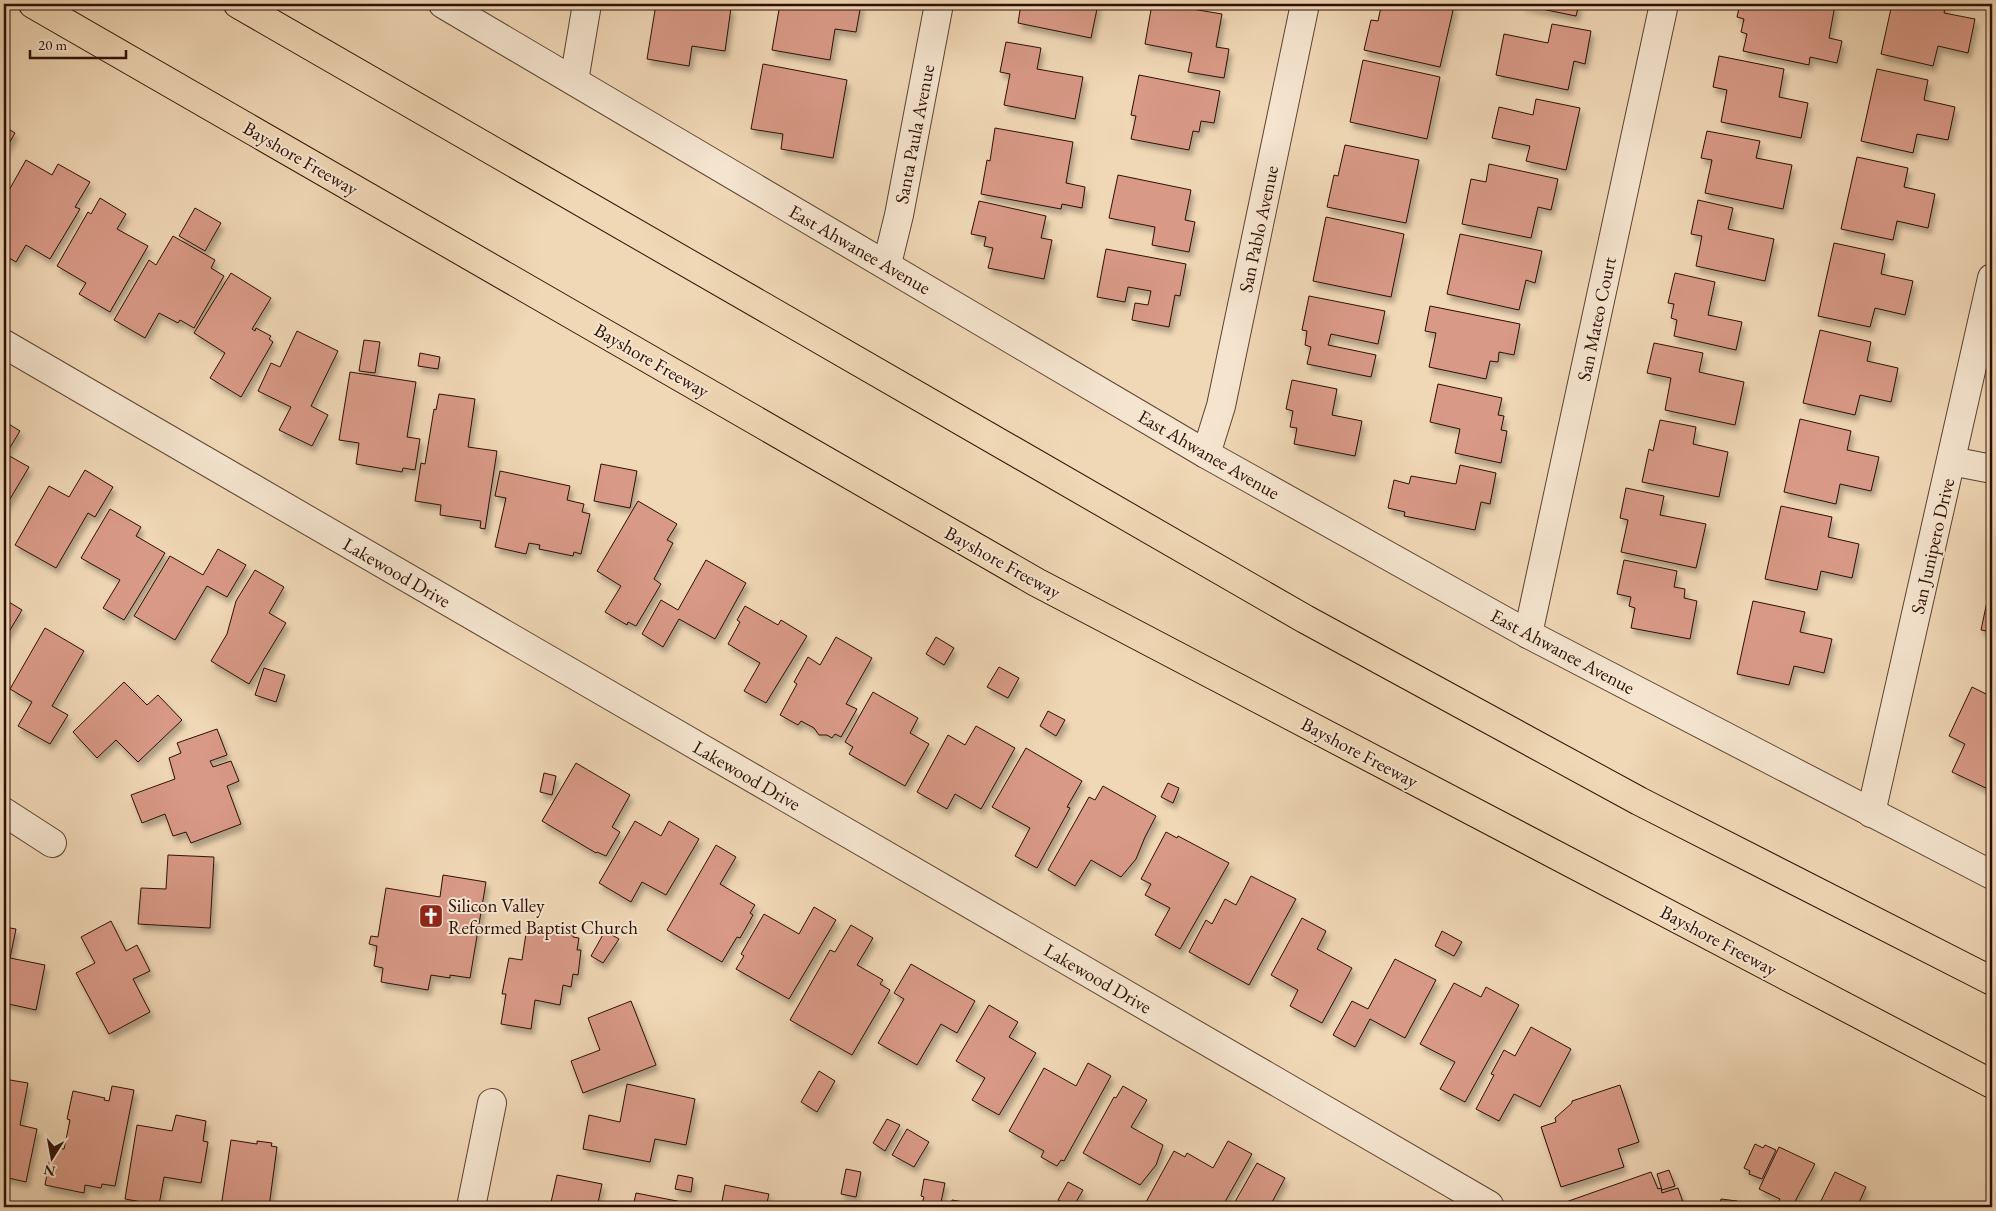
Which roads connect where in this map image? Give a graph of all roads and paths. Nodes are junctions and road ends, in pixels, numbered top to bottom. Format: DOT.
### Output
graph roads {
  1 [pos="33,4"];
  2 [pos="238,4"];
  3 [pos="443,4"];
  4 [pos="586,4"];
  5 [pos="939,4"];
  6 [pos="1305,4"];
  7 [pos="1664,4"];
  8 [pos="574,81"];
  9 [pos="887,264"];
  10 [pos="1992,278"];
  11 [pos="4,344"];
  12 [pos="1206,454"];
  13 [pos="1951,461"];
  14 [pos="1992,470"];
  15 [pos="1528,634"];
  16 [pos="4,812"];
  17 [pos="1871,813"];
  18 [pos="52,843"];
  19 [pos="1992,875"];
  20 [pos="1992,981"];
  21 [pos="1992,1084"];
  22 [pos="492,1103"];
  23 [pos="471,1207"];
  24 [pos="1489,1207"];
  1 -- 21 [label="highway, Bayshore Freeway"];
  2 -- 20 [label="highway"];
  3 -- 8 [label="street, East Ahwanee Avenue"];
  4 -- 8 [label="street"];
  5 -- 9 [label="street, Santa Paula Avenue"];
  6 -- 12 [label="street, San Pablo Avenue"];
  7 -- 15 [label="street, San Mateo Court"];
  8 -- 9 [label="street, East Ahwanee Avenue"];
  9 -- 12 [label="street, East Ahwanee Avenue"];
  10 -- 13 [label="street, San Junipero Drive"];
  11 -- 24 [label="street, Lakewood Drive"];
  12 -- 15 [label="street, East Ahwanee Avenue"];
  13 -- 14 [label="street"];
  13 -- 17 [label="street, San Junipero Drive"];
  15 -- 17 [label="street, East Ahwanee Avenue"];
  16 -- 18 [label="street"];
  17 -- 19 [label="street, East Ahwanee Avenue"];
  22 -- 23 [label="street"];
}
